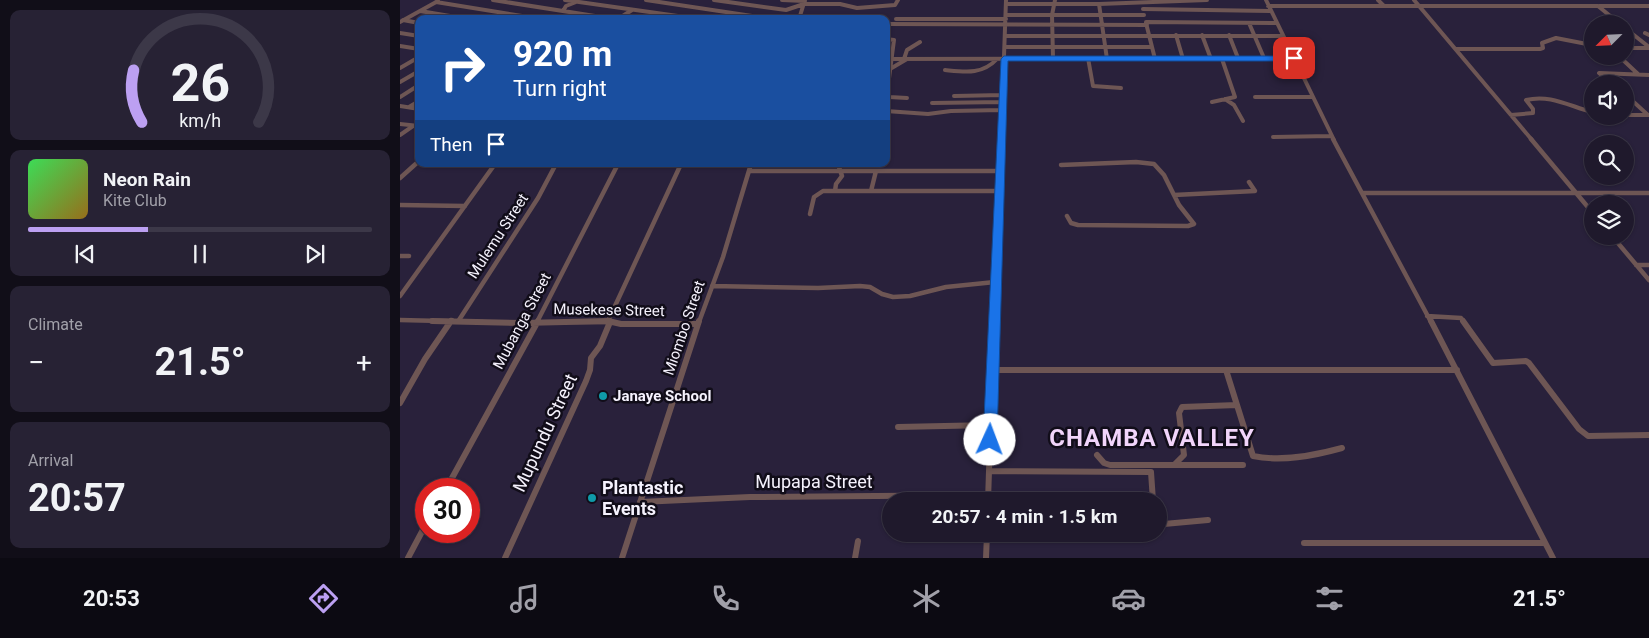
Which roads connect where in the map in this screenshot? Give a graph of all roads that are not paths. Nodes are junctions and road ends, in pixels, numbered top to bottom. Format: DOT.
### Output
graph roads {
  1 [pos="440,0"];
  2 [pos="492,0"];
  3 [pos="565,0"];
  4 [pos="646,0"];
  5 [pos="714,0"];
  6 [pos="782,0"];
  7 [pos="898,0"];
  8 [pos="1055,0"];
  9 [pos="1207,0"];
  10 [pos="1266,0"];
  11 [pos="1323,0"];
  12 [pos="1342,0"];
  13 [pos="1358,0"];
  14 [pos="1378,0"];
  15 [pos="1394,0"];
  16 [pos="1414,0"];
  17 [pos="805,1"];
  18 [pos="436,2"];
  19 [pos="577,2"];
  20 [pos="1006,2"];
  21 [pos="1145,2"];
  22 [pos="1052,4"];
  23 [pos="1099,4"];
  24 [pos="686,6"];
  25 [pos="1268,6"];
  26 [pos="1327,6"];
  27 [pos="1346,6"];
  28 [pos="1362,6"];
  29 [pos="1384,6"];
  30 [pos="1400,6"];
  31 [pos="1419,6"];
  32 [pos="1598,6"];
  33 [pos="1649,6"];
  34 [pos="632,9"];
  35 [pos="1143,9"];
  36 [pos="1188,10"];
  37 [pos="420,11"];
  38 [pos="563,11"];
  39 [pos="1219,11"];
  40 [pos="1270,11"];
  41 [pos="444,15"];
  42 [pos="516,15"];
  43 [pos="588,15"];
  44 [pos="624,15"];
  45 [pos="674,15"];
  46 [pos="746,15"];
  47 [pos="799,15"];
  48 [pos="1052,15"];
  49 [pos="1102,15"];
  50 [pos="1144,15"];
  51 [pos="1609,15"];
  52 [pos="998,19"];
  53 [pos="896,20"];
  54 [pos="1006,20"];
  55 [pos="401,21"];
  56 [pos="1181,22"];
  57 [pos="1193,22"];
  58 [pos="1200,22"];
  59 [pos="1224,22"];
  60 [pos="415,23"];
  61 [pos="1248,23"];
  62 [pos="1276,23"];
  63 [pos="890,24"];
  64 [pos="1146,24"];
  65 [pos="997,25"];
  66 [pos="1052,25"];
  67 [pos="1104,25"];
  68 [pos="400,33"];
  69 [pos="1644,33"];
  70 [pos="415,35"];
  71 [pos="1149,35"];
  72 [pos="1176,35"];
  73 [pos="1185,35"];
  74 [pos="1204,35"];
  75 [pos="1229,35"];
  76 [pos="1254,35"];
  77 [pos="1005,36"];
  78 [pos="1052,36"];
  79 [pos="1104,36"];
  80 [pos="1282,36"];
  81 [pos="1634,36"];
  82 [pos="1649,36"];
  83 [pos="890,40"];
  84 [pos="920,42"];
  85 [pos="1584,43"];
  86 [pos="400,46"];
  87 [pos="1004,47"];
  88 [pos="1054,47"];
  89 [pos="1105,47"];
  90 [pos="1152,47"];
  91 [pos="415,48"];
  92 [pos="1634,48"];
  93 [pos="1649,48"];
  94 [pos="1456,49"];
  95 [pos="890,53"];
  96 [pos="1053,58"];
  97 [pos="1088,58"];
  98 [pos="1107,58"];
  99 [pos="1238,58"];
  100 [pos="1264,58"];
  101 [pos="1294,58"];
  102 [pos="415,59"];
  103 [pos="890,59"];
  104 [pos="906,59"];
  105 [pos="997,59"];
  106 [pos="1004,59"];
  107 [pos="1155,59"];
  108 [pos="1183,59"];
  109 [pos="1211,59"];
  110 [pos="1222,59"];
  111 [pos="400,61"];
  112 [pos="409,62"];
  113 [pos="1628,65"];
  114 [pos="400,68"];
  115 [pos="890,68"];
  116 [pos="946,70"];
  117 [pos="415,73"];
  118 [pos="1601,75"];
  119 [pos="1639,75"];
  120 [pos="1649,75"];
  121 [pos="400,82"];
  122 [pos="415,88"];
  123 [pos="1121,88"];
  124 [pos="1003,95"];
  125 [pos="954,96"];
  126 [pos="1313,96"];
  127 [pos="400,97"];
  128 [pos="1255,97"];
  129 [pos="890,98"];
  130 [pos="907,98"];
  131 [pos="1225,99"];
  132 [pos="1003,102"];
  133 [pos="1212,102"];
  134 [pos="1634,102"];
  135 [pos="415,103"];
  136 [pos="932,103"];
  137 [pos="400,106"];
  138 [pos="409,107"];
  139 [pos="415,108"];
  140 [pos="1584,109"];
  141 [pos="1002,110"];
  142 [pos="890,111"];
  143 [pos="1511,115"];
  144 [pos="1634,115"];
  145 [pos="1648,115"];
  146 [pos="1243,121"];
  147 [pos="400,124"];
  148 [pos="415,125"];
  149 [pos="415,126"];
  150 [pos="400,135"];
  151 [pos="1332,136"];
  152 [pos="1273,137"];
  153 [pos="415,165"];
  154 [pos="1060,165"];
  155 [pos="493,167"];
  156 [pos="554,167"];
  157 [pos="616,167"];
  158 [pos="680,167"];
  159 [pos="750,167"];
  160 [pos="838,167"];
  161 [pos="749,170"];
  162 [pos="839,171"];
  163 [pos="876,171"];
  164 [pos="1000,171"];
  165 [pos="400,178"];
  166 [pos="1249,182"];
  167 [pos="835,191"];
  168 [pos="871,191"];
  169 [pos="999,191"];
  170 [pos="1363,193"];
  171 [pos="1649,193"];
  172 [pos="1577,194"];
  173 [pos="1174,195"];
  174 [pos="1584,202"];
  175 [pos="400,204"];
  176 [pos="465,206"];
  177 [pos="810,214"];
  178 [pos="1066,216"];
  179 [pos="1619,245"];
  180 [pos="400,256"];
  181 [pos="409,256"];
  182 [pos="1636,265"];
  183 [pos="1649,265"];
  184 [pos="1649,280"];
  185 [pos="995,282"];
  186 [pos="712,286"];
  187 [pos="400,296"];
  188 [pos="1426,316"];
  189 [pos="400,320"];
  190 [pos="452,320"];
  191 [pos="459,320"];
  192 [pos="537,322"];
  193 [pos="609,322"];
  194 [pos="698,324"];
  195 [pos="992,370"];
  196 [pos="1226,370"];
  197 [pos="1456,370"];
  198 [pos="400,402"];
  199 [pos="1237,404"];
  200 [pos="991,425"];
  201 [pos="898,427"];
  202 [pos="1649,435"];
  203 [pos="1342,448"];
  204 [pos="1097,455"];
  205 [pos="1175,464"];
  206 [pos="1243,465"];
  207 [pos="989,470"];
  208 [pos="452,478"];
  209 [pos="989,492"];
  210 [pos="1152,492"];
  211 [pos="882,498"];
  212 [pos="640,502"];
  213 [pos="1208,520"];
  214 [pos="1167,524"];
  215 [pos="858,541"];
  216 [pos="987,542"];
  217 [pos="416,543"];
  218 [pos="1304,543"];
  219 [pos="1545,543"];
  220 [pos="408,558"];
  221 [pos="505,558"];
  222 [pos="622,558"];
  223 [pos="855,558"];
  224 [pos="986,558"];
  225 [pos="1553,558"];
  1 -- 18 [label="street"];
  2 -- 38 [label="street"];
  3 -- 19 [label="street"];
  4 -- 24 [label="street"];
  5 -- 17 [label="street"];
  6 -- 17 [label="street"];
  7 -- 17 [label="street"];
  8 -- 22 [label="street"];
  9 -- 21 [label="street"];
  10 -- 25 [label="street"];
  11 -- 26 [label="street"];
  12 -- 27 [label="street"];
  13 -- 28 [label="street"];
  14 -- 29 [label="street"];
  15 -- 30 [label="street"];
  16 -- 31 [label="street"];
  17 -- 47 [label="street"];
  18 -- 37 [label="street"];
  18 -- 42 [label="street"];
  19 -- 34 [label="street"];
  19 -- 38 [label="street"];
  20 -- 22 [label="street"];
  20 -- 54 [label="street"];
  21 -- 23 [label="street"];
  21 -- 35 [label="street"];
  22 -- 23 [label="street"];
  22 -- 48 [label="street"];
  23 -- 49 [label="street"];
  24 -- 45 [label="street"];
  24 -- 46 [label="street"];
  25 -- 26 [label="street"];
  25 -- 40 [label="street"];
  26 -- 27 [label="street"];
  27 -- 28 [label="street"];
  28 -- 29 [label="street"];
  29 -- 30 [label="street"];
  30 -- 31 [label="street"];
  31 -- 32 [label="street"];
  31 -- 94 [label="street"];
  32 -- 33 [label="street"];
  32 -- 51 [label="street"];
  34 -- 44 [label="street"];
  34 -- 45 [label="street"];
  35 -- 36 [label="street"];
  35 -- 50 [label="street"];
  36 -- 39 [label="street"];
  36 -- 57 [label="street"];
  37 -- 41 [label="street"];
  37 -- 55 [label="street"];
  38 -- 43 [label="street"];
  39 -- 40 [label="street"];
  39 -- 59 [label="street"];
  40 -- 62 [label="street"];
  48 -- 49 [label="street"];
  48 -- 54 [label="street"];
  48 -- 66 [label="street"];
  49 -- 50 [label="street"];
  49 -- 67 [label="street"];
  50 -- 64 [label="street"];
  52 -- 53 [label="street"];
  52 -- 54 [label="street"];
  52 -- 65 [label="street"];
  54 -- 65 [label="street"];
  54 -- 66 [label="street"];
  54 -- 77 [label="street"];
  55 -- 60 [label="street"];
  56 -- 57 [label="street"];
  56 -- 64 [label="street"];
  56 -- 73 [label="street"];
  57 -- 58 [label="street"];
  58 -- 59 [label="street"];
  58 -- 74 [label="street"];
  59 -- 61 [label="street"];
  61 -- 62 [label="street"];
  61 -- 76 [label="street"];
  62 -- 80 [label="street"];
  63 -- 65 [label="street"];
  64 -- 67 [label="street"];
  64 -- 71 [label="street"];
  66 -- 67 [label="street"];
  66 -- 78 [label="street"];
  67 -- 79 [label="street"];
  68 -- 70 [label="street"];
  69 -- 82 [label="street"];
  71 -- 72 [label="street"];
  71 -- 79 [label="street"];
  71 -- 90 [label="street"];
  72 -- 73 [label="street"];
  72 -- 108 [label="street"];
  73 -- 74 [label="street"];
  74 -- 75 [label="street"];
  74 -- 109 [label="street"];
  75 -- 76 [label="street"];
  75 -- 99 [label="street"];
  76 -- 80 [label="street"];
  76 -- 100 [label="street"];
  77 -- 78 [label="street"];
  77 -- 87 [label="street"];
  78 -- 79 [label="street"];
  78 -- 88 [label="street"];
  79 -- 89 [label="street"];
  80 -- 101 [label="street"];
  81 -- 93 [label="street"];
  83 -- 95 [label="street"];
  84 -- 104 [label="street"];
  85 -- 94 [label="street"];
  86 -- 91 [label="street"];
  87 -- 88 [label="street"];
  87 -- 106 [label="street"];
  88 -- 89 [label="street"];
  88 -- 96 [label="street"];
  89 -- 90 [label="street"];
  89 -- 98 [label="street"];
  90 -- 107 [label="street"];
  92 -- 93 [label="street"];
  94 -- 143 [label="street"];
  96 -- 97 [label="street"];
  96 -- 106 [label="street"];
  97 -- 98 [label="street"];
  97 -- 123 [label="street"];
  98 -- 107 [label="street"];
  99 -- 100 [label="street"];
  99 -- 110 [label="street"];
  100 -- 101 [label="street"];
  101 -- 126 [label="street"];
  102 -- 112 [label="street"];
  103 -- 104 [label="street"];
  104 -- 105 [label="street"];
  104 -- 115 [label="street"];
  105 -- 106 [label="street"];
  105 -- 116 [label="street"];
  106 -- 124 [label="street"];
  107 -- 108 [label="street"];
  108 -- 109 [label="street"];
  109 -- 110 [label="street"];
  110 -- 131 [label="street"];
  111 -- 112 [label="street"];
  112 -- 114 [label="street"];
  113 -- 119 [label="street"];
  117 -- 121 [label="street"];
  118 -- 119 [label="street"];
  119 -- 120 [label="street"];
  122 -- 127 [label="street"];
  124 -- 125 [label="street"];
  124 -- 132 [label="street"];
  126 -- 128 [label="street"];
  126 -- 151 [label="street"];
  129 -- 130 [label="street"];
  131 -- 133 [label="street"];
  131 -- 146 [label="street"];
  132 -- 136 [label="street"];
  132 -- 141 [label="street"];
  134 -- 145 [label="street"];
  135 -- 138 [label="street"];
  137 -- 138 [label="street"];
  138 -- 139 [label="street"];
  140 -- 143 [label="street"];
  141 -- 142 [label="street"];
  141 -- 164 [label="street"];
  143 -- 172 [label="street"];
  144 -- 145 [label="street"];
  147 -- 148 [label="street"];
  149 -- 150 [label="street"];
  151 -- 152 [label="street"];
  151 -- 170 [label="street"];
  153 -- 165 [label="street"];
  154 -- 173 [label="street"];
  155 -- 176 [label="street"];
  156 -- 191 [label="street, Mulemu Street"];
  157 -- 192 [label="street, Mubanga Street"];
  158 -- 193 [label="street, Mupundu Street"];
  159 -- 161 [label="street, Miombo Street"];
  160 -- 162 [label="street"];
  161 -- 162 [label="street"];
  161 -- 186 [label="street, Miombo Street"];
  162 -- 163 [label="street"];
  162 -- 167 [label="street"];
  163 -- 164 [label="street"];
  163 -- 168 [label="street"];
  164 -- 169 [label="street"];
  166 -- 173 [label="street"];
  167 -- 168 [label="street"];
  167 -- 177 [label="street"];
  168 -- 169 [label="street"];
  169 -- 185 [label="street"];
  170 -- 172 [label="street"];
  170 -- 188 [label="street"];
  171 -- 172 [label="street"];
  172 -- 174 [label="street"];
  173 -- 178 [label="street"];
  175 -- 176 [label="street"];
  176 -- 187 [label="street"];
  179 -- 182 [label="street"];
  180 -- 181 [label="street"];
  182 -- 183 [label="street"];
  182 -- 184 [label="street"];
  185 -- 186 [label="street"];
  185 -- 195 [label="street"];
  186 -- 194 [label="street, Miombo Street"];
  188 -- 197 [label="street"];
  188 -- 202 [label="street"];
  189 -- 190 [label="street, Musekese Street"];
  190 -- 191 [label="street, Musekese Street"];
  190 -- 198 [label="street"];
  191 -- 192 [label="street, Musekese Street"];
  192 -- 193 [label="street, Musekese Street"];
  192 -- 208 [label="street, Mubanga Street"];
  193 -- 194 [label="street, Musekese Street"];
  193 -- 221 [label="street, Mupundu Street"];
  194 -- 212 [label="street, Miombo Street"];
  195 -- 196 [label="street"];
  195 -- 200 [label="street"];
  196 -- 197 [label="street"];
  196 -- 199 [label="street"];
  197 -- 219 [label="street"];
  199 -- 203 [label="street"];
  199 -- 205 [label="street"];
  200 -- 201 [label="street"];
  200 -- 207 [label="street"];
  204 -- 205 [label="street"];
  205 -- 206 [label="street"];
  207 -- 209 [label="street"];
  207 -- 210 [label="street"];
  211 -- 212 [label="street, Mupapa Street"];
  212 -- 222 [label="street, Miombo Street"];
  213 -- 214 [label="street"];
  215 -- 223 [label="street"];
  216 -- 224 [label="street"];
  217 -- 220 [label="street"];
  218 -- 219 [label="street"];
  219 -- 225 [label="street"];
}
